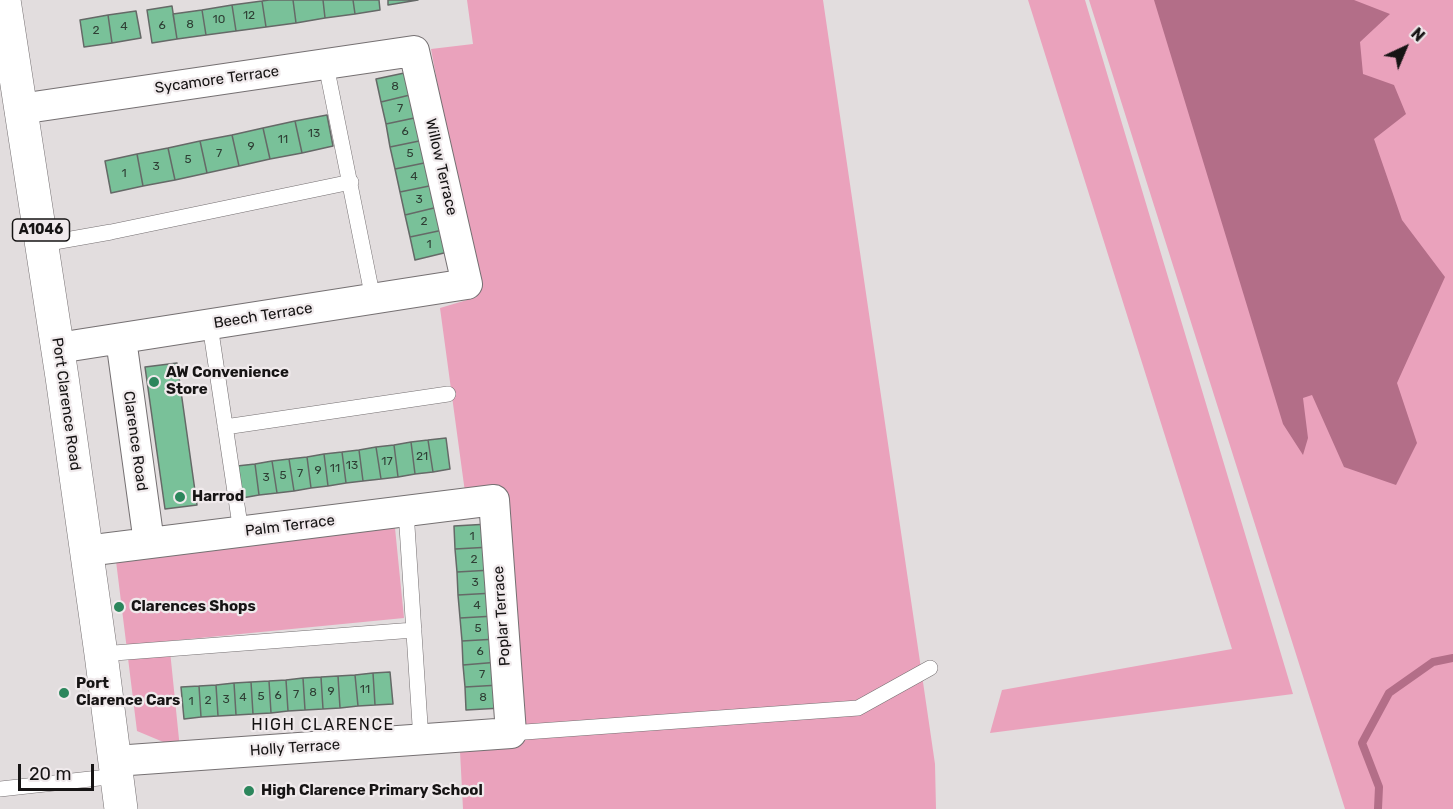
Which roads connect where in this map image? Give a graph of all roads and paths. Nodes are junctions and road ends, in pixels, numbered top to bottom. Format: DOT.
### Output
graph roads {
  1 [pos="4,0"];
  2 [pos="414,51"];
  3 [pos="326,65"];
  4 [pos="20,110"];
  5 [pos="351,182"];
  6 [pos="43,244"];
  7 [pos="467,284"];
  8 [pos="373,298"];
  9 [pos="210,325"];
  10 [pos="121,339"];
  11 [pos="58,348"];
  12 [pos="448,394"];
  13 [pos="225,427"];
  14 [pos="494,500"];
  15 [pos="406,511"];
  16 [pos="241,532"];
  17 [pos="149,543"];
  18 [pos="86,551"];
  19 [pos="414,630"];
  20 [pos="101,654"];
  21 [pos="930,668"];
  22 [pos="511,733"];
  23 [pos="421,740"];
  24 [pos="116,768"];
  25 [pos="0,789"];
  26 [pos="121,809"];
  1 -- 4 [label="main road, Port Clarence Road / A1046"];
  2 -- 3 [label="street, Sycamore Terrace"];
  2 -- 7 [label="street, Willow Terrace"];
  3 -- 4 [label="street, Sycamore Terrace"];
  3 -- 5 [label="lane"];
  4 -- 6 [label="main road, Port Clarence Road / A1046"];
  5 -- 6 [label="lane"];
  5 -- 8 [label="lane"];
  6 -- 11 [label="main road, Port Clarence Road / A1046"];
  7 -- 8 [label="street, Beech Terrace"];
  8 -- 9 [label="street, Beech Terrace"];
  9 -- 10 [label="street, Beech Terrace"];
  9 -- 13 [label="lane"];
  10 -- 11 [label="street, Beech Terrace"];
  10 -- 17 [label="street, Clarence Road"];
  11 -- 18 [label="main road, Port Clarence Road / A1046"];
  12 -- 13 [label="lane"];
  13 -- 16 [label="lane"];
  14 -- 15 [label="street, Palm Terrace"];
  14 -- 22 [label="street, Poplar Terrace"];
  15 -- 16 [label="street, Palm Terrace"];
  15 -- 19 [label="lane"];
  16 -- 17 [label="street, Palm Terrace"];
  17 -- 18 [label="street, Palm Terrace"];
  18 -- 20 [label="main road, Port Clarence Road / A1046"];
  19 -- 20 [label="lane"];
  19 -- 23 [label="lane"];
  20 -- 24 [label="main road, Port Clarence Road / A1046"];
  21 -- 22 [label="lane"];
  22 -- 23 [label="street, Holly Terrace"];
  23 -- 24 [label="street, Holly Terrace"];
  24 -- 25 [label="lane"];
  24 -- 26 [label="main road, Port Clarence Road / A1046"];
}
